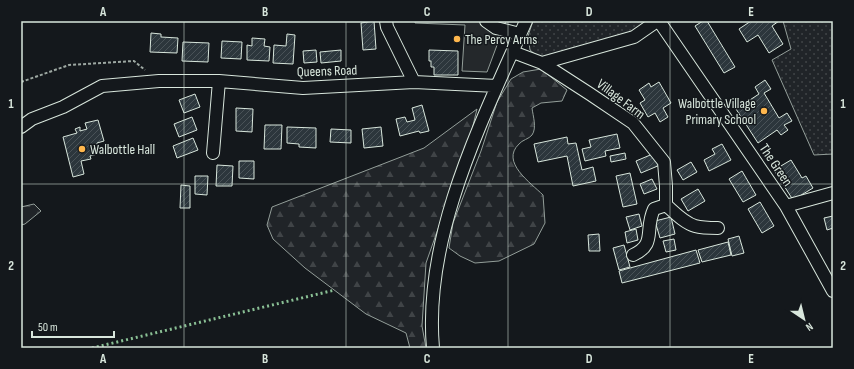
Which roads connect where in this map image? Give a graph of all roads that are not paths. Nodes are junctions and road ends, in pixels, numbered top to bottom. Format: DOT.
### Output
graph roads {
  1 [pos="386,21"];
  2 [pos="486,21"];
  3 [pos="526,21"];
  4 [pos="658,21"];
  5 [pos="520,34"];
  6 [pos="513,52"];
  7 [pos="542,63"];
  8 [pos="219,81"];
  9 [pos="414,82"];
  10 [pos="497,86"];
  11 [pos="21,127"];
  12 [pos="213,153"];
  13 [pos="833,193"];
  14 [pos="666,205"];
  15 [pos="786,206"];
  16 [pos="718,228"];
  17 [pos="633,255"];
  18 [pos="833,291"];
  19 [pos="433,348"];
  1 -- 9 [label="street"];
  2 -- 5 [label="street"];
  3 -- 5 [label="street"];
  4 -- 7 [label="street"];
  4 -- 15 [label="street, The Green"];
  5 -- 6 [label="street"];
  6 -- 7 [label="street, Village Farm"];
  6 -- 10 [label="street"];
  7 -- 14 [label="street, Village Farm"];
  8 -- 9 [label="street, Queens Road"];
  8 -- 11 [label="street, Queens Road"];
  8 -- 12 [label="street"];
  9 -- 10 [label="street, Queens Road"];
  10 -- 19 [label="street"];
  13 -- 15 [label="street"];
  14 -- 16 [label="street"];
  14 -- 17 [label="street"];
  15 -- 18 [label="street, The Green"];
}
